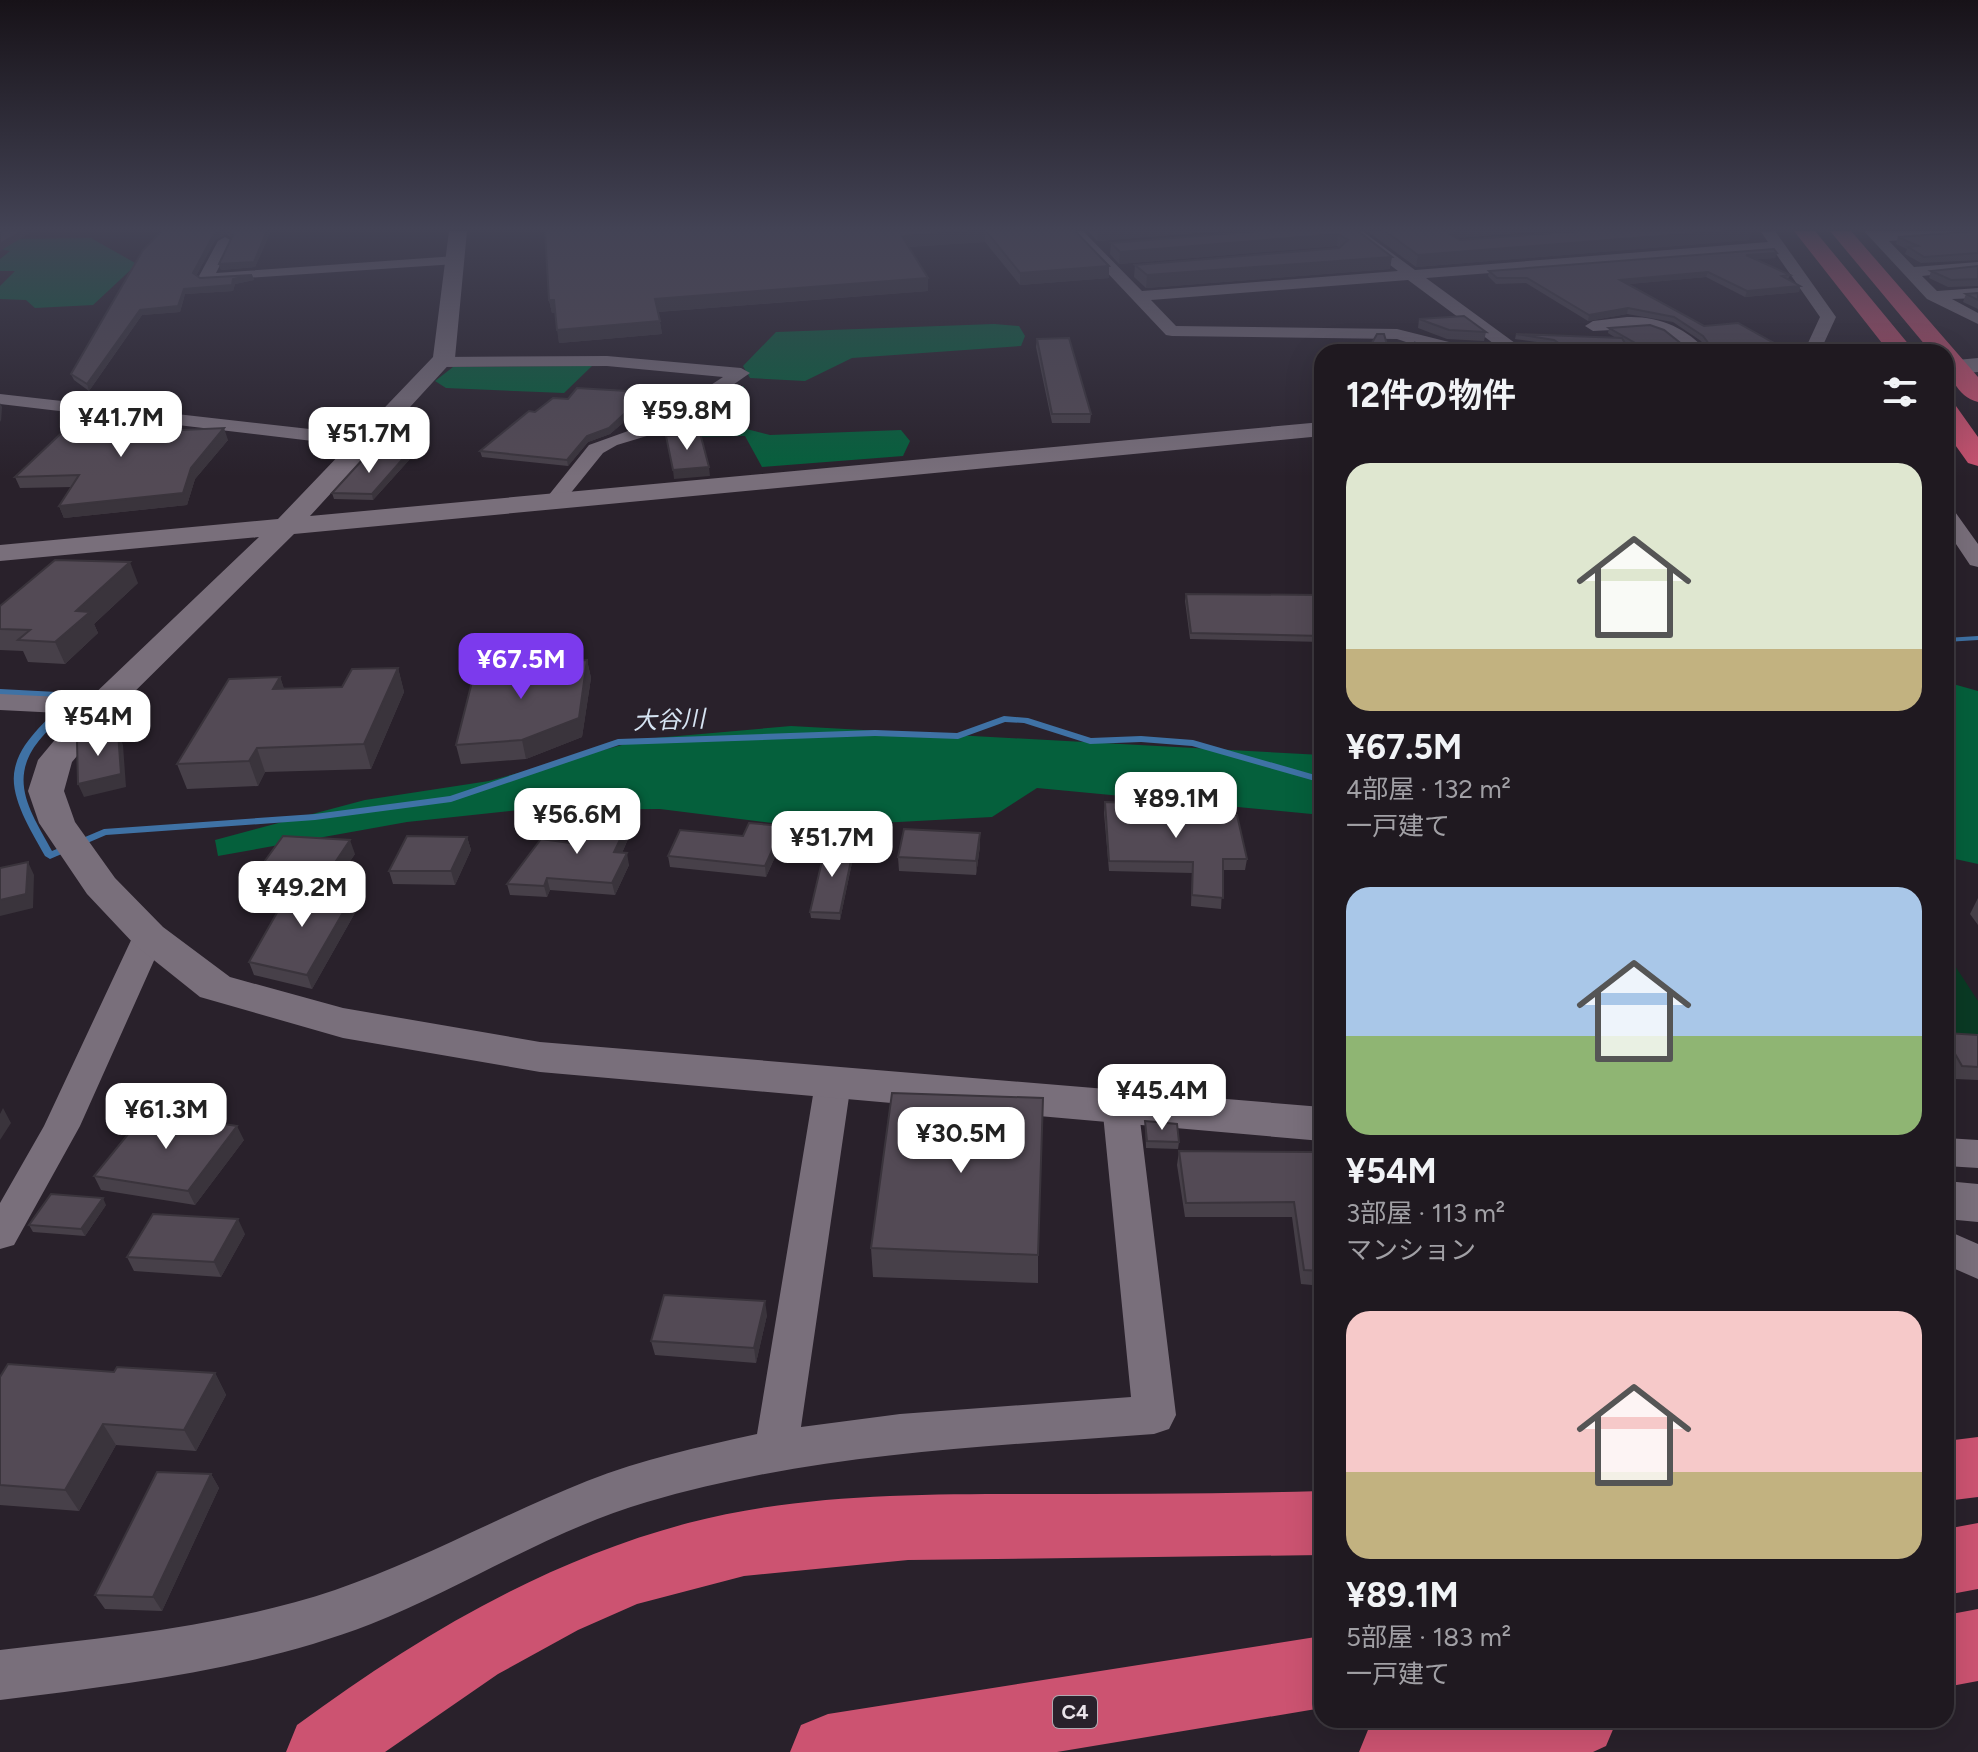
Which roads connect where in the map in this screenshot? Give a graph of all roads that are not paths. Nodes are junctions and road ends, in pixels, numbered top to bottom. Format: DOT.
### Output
graph roads {
  1 [pos="451,313"];
  2 [pos="1155,313"];
  3 [pos="1464,313"];
  4 [pos="1825,313"];
  5 [pos="1870,313"];
  6 [pos="1910,313"];
  7 [pos="1593,326"];
  8 [pos="1433,344"];
  9 [pos="1510,344"];
  10 [pos="1686,344"];
  11 [pos="1816,344"];
  12 [pos="1896,344"];
  13 [pos="1937,344"];
  14 [pos="440,362"];
  15 [pos="1954,364"];
  16 [pos="1978,365"];
  17 [pos="1954,367"];
  18 [pos="1978,394"];
  19 [pos="0,399"];
  20 [pos="1954,423"];
  21 [pos="1314,430"];
  22 [pos="363,441"];
  23 [pos="1978,457"];
  24 [pos="554,501"];
  25 [pos="1954,521"];
  26 [pos="1976,523"];
  27 [pos="288,524"];
  28 [pos="1954,528"];
  29 [pos="0,553"];
  30 [pos="1978,560"];
  31 [pos="0,702"];
  32 [pos="100,707"];
  33 [pos="149,936"];
  34 [pos="833,1083"];
  35 [pos="1120,1104"];
  36 [pos="1314,1123"];
  37 [pos="1954,1152"];
  38 [pos="1978,1154"];
  39 [pos="1954,1201"];
  40 [pos="1978,1203"];
  41 [pos="0,1234"];
  42 [pos="1954,1250"];
  43 [pos="1978,1263"];
  44 [pos="776,1450"];
  45 [pos="1978,1467"];
  46 [pos="1954,1470"];
  47 [pos="1314,1523"];
  48 [pos="1978,1556"];
  49 [pos="1954,1560"];
  50 [pos="1978,1645"];
  51 [pos="1954,1650"];
  52 [pos="1314,1673"];
  53 [pos="0,1675"];
  54 [pos="1534,1728"];
  55 [pos="324,1752"];
  56 [pos="828,1752"];
  57 [pos="1397,1752"];
  1 -- 14 [label="street"];
  2 -- 8 [label="street"];
  3 -- 9 [label="street"];
  4 -- 11 [label="street"];
  5 -- 12 [label="highway"];
  6 -- 13 [label="highway"];
  7 -- 10 [label="street"];
  14 -- 22 [label="street"];
  14 -- 24 [label="street"];
  15 -- 18 [label="highway"];
  16 -- 17 [label="street"];
  19 -- 22 [label="street"];
  20 -- 23 [label="highway"];
  21 -- 24 [label="street"];
  22 -- 27 [label="street"];
  24 -- 27 [label="street"];
  25 -- 26 [label="street"];
  27 -- 29 [label="street"];
  27 -- 32 [label="street"];
  28 -- 30 [label="street"];
  31 -- 32 [label="street"];
  32 -- 33 [label="street"];
  33 -- 34 [label="street"];
  33 -- 41 [label="street"];
  34 -- 35 [label="street"];
  34 -- 44 [label="street"];
  35 -- 36 [label="street"];
  35 -- 44 [label="street"];
  37 -- 38 [label="street"];
  39 -- 40 [label="street"];
  42 -- 43 [label="street"];
  44 -- 53 [label="street"];
  45 -- 46 [label="highway"];
  47 -- 55 [label="highway"];
  48 -- 49 [label="highway"];
  50 -- 51 [label="highway"];
  52 -- 56 [label="highway, C4"];
  54 -- 57 [label="highway"];
}
